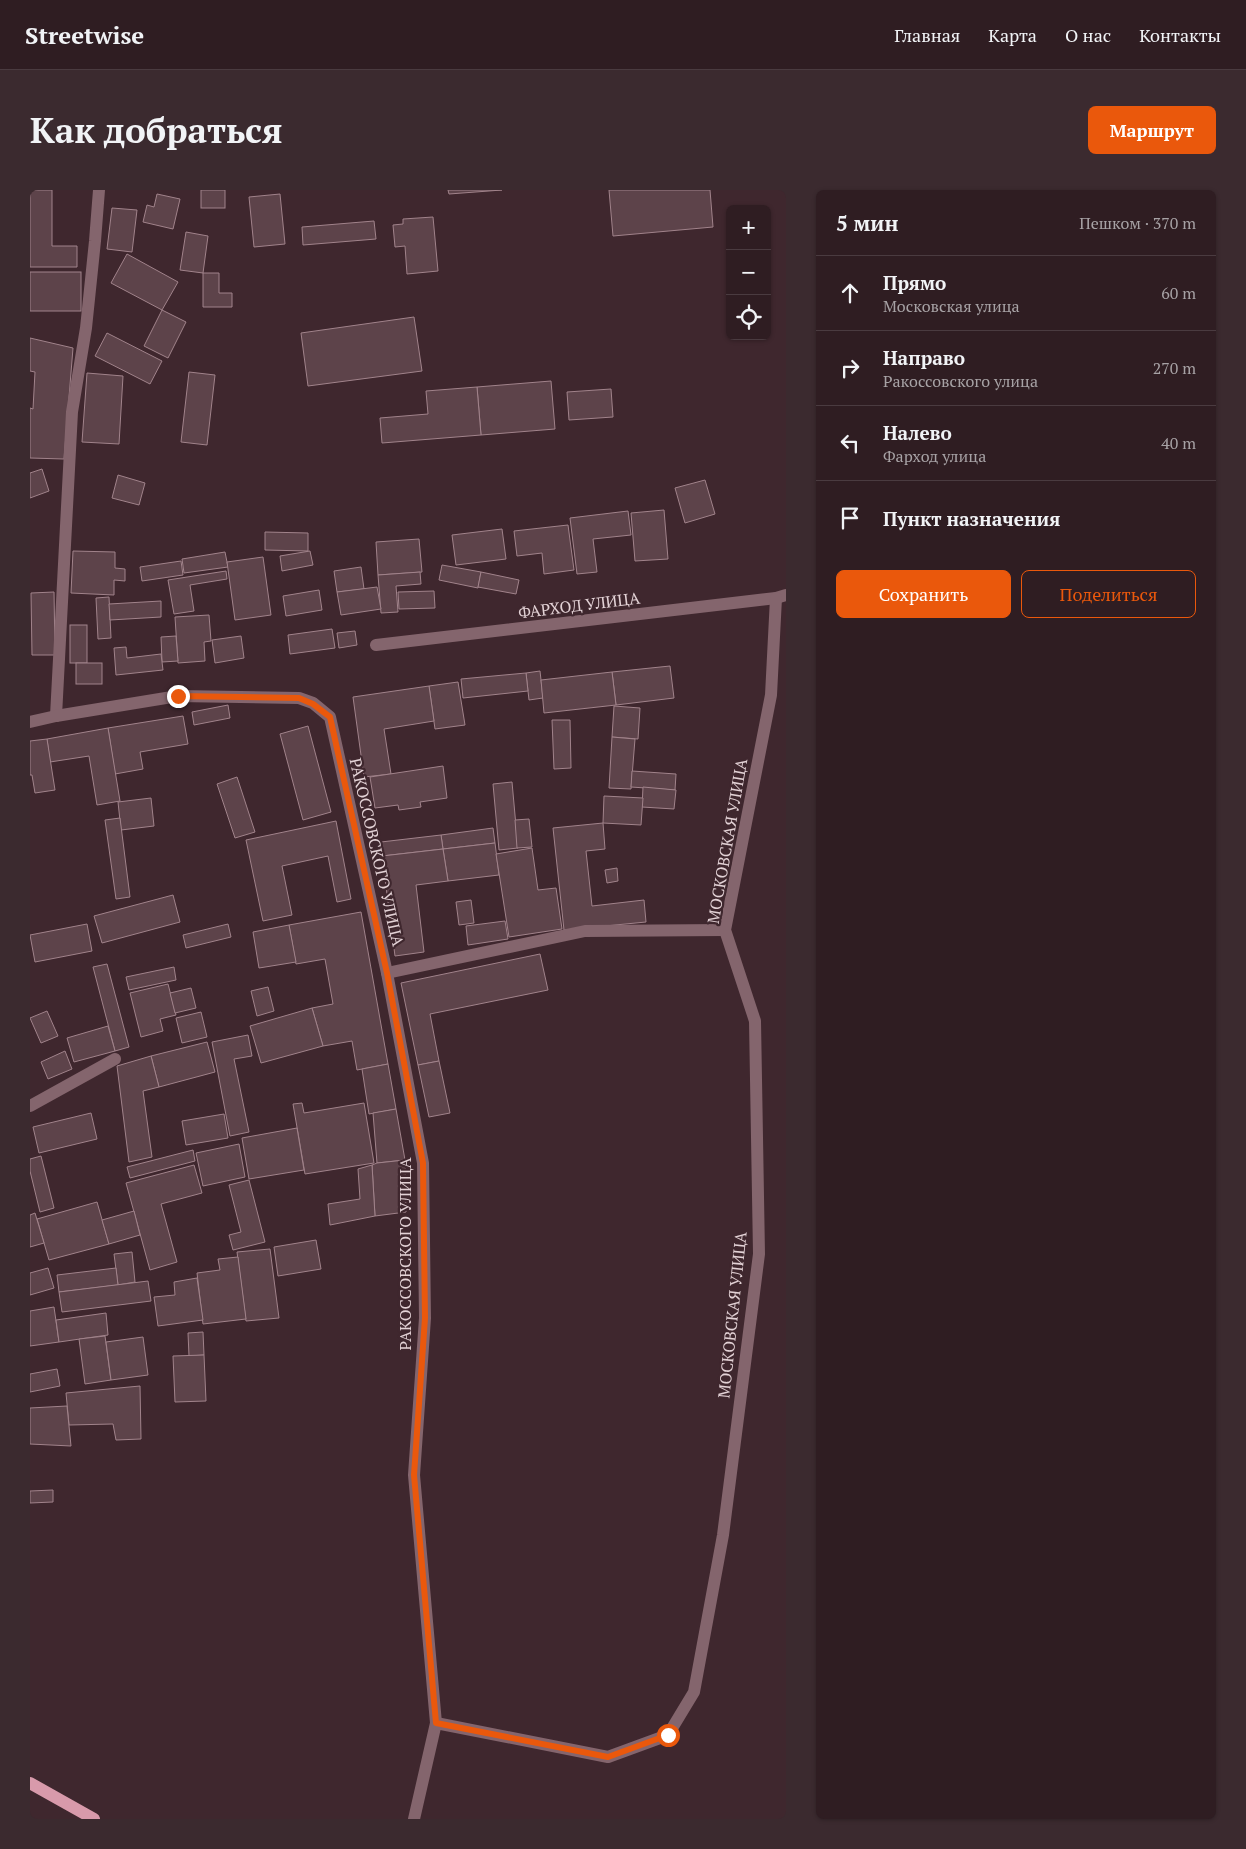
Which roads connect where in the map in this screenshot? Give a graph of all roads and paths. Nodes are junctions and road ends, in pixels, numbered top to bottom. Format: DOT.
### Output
graph roads {
  1 [pos="98,190"];
  2 [pos="781,596"];
  3 [pos="376,645"];
  4 [pos="56,716"];
  5 [pos="30,722"];
  6 [pos="726,930"];
  7 [pos="387,973"];
  8 [pos="115,1059"];
  9 [pos="30,1106"];
  10 [pos="436,1723"];
  11 [pos="30,1783"];
  12 [pos="94,1819"];
  13 [pos="414,1819"];
  1 -- 4 [label="street"];
  2 -- 3 [label="street, ФАРХОД УЛИЦА"];
  2 -- 6 [label="street, МОСКОВСКАЯ УЛИЦА"];
  4 -- 5 [label="street"];
  4 -- 7 [label="street, РАКОССОВСКОГО УЛИЦА"];
  6 -- 7 [label="street"];
  6 -- 10 [label="street, МОСКОВСКАЯ УЛИЦА"];
  7 -- 10 [label="street, РАКОССОВСКОГО УЛИЦА"];
  8 -- 9 [label="street"];
  10 -- 13 [label="street, РАКОССОВСКОГО УЛИЦА"];
  11 -- 12 [label="main road"];
}
